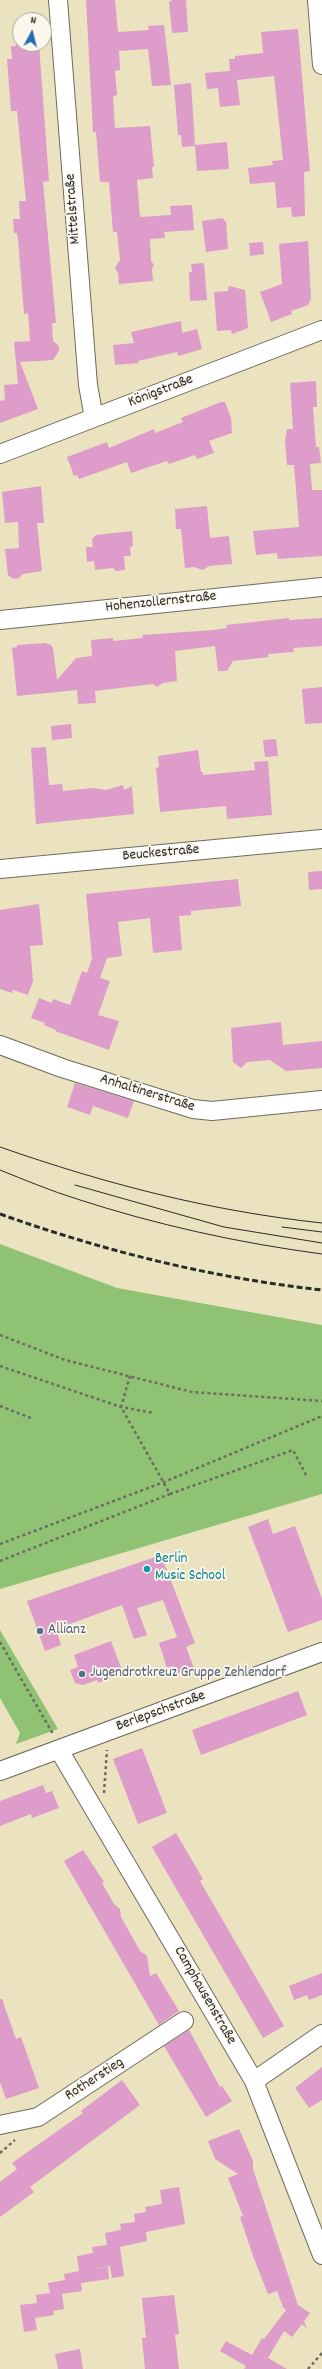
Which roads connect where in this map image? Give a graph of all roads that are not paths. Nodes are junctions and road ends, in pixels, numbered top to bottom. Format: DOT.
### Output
graph roads {
  1 [pos="58,0"];
  2 [pos="317,0"];
  3 [pos="322,65"];
  4 [pos="322,330"];
  5 [pos="94,418"];
  6 [pos="0,454"];
  7 [pos="322,587"];
  8 [pos="0,620"];
  9 [pos="322,839"];
  10 [pos="0,869"];
  11 [pos="0,1045"];
  12 [pos="322,1100"];
  13 [pos="322,1652"];
  14 [pos="56,1742"];
  15 [pos="0,1771"];
  16 [pos="184,2022"];
  17 [pos="322,2034"];
  18 [pos="254,2081"];
  19 [pos="0,2125"];
  20 [pos="322,2255"];
  1 -- 5 [label="street, Mittelstraße"];
  2 -- 3 [label="street"];
  4 -- 5 [label="street, Königstraße"];
  5 -- 6 [label="street, Königstraße"];
  7 -- 8 [label="street, Hohenzollernstraße"];
  9 -- 10 [label="street, Beuckestraße"];
  11 -- 12 [label="street, Anhaltinerstraße"];
  13 -- 14 [label="street, Berlepschstraße"];
  14 -- 15 [label="street, Berlepschstraße"];
  14 -- 18 [label="street, Camphausenstraße"];
  16 -- 19 [label="street, Rotherstieg"];
  17 -- 18 [label="street"];
  18 -- 20 [label="street, Camphausenstraße"];
}
